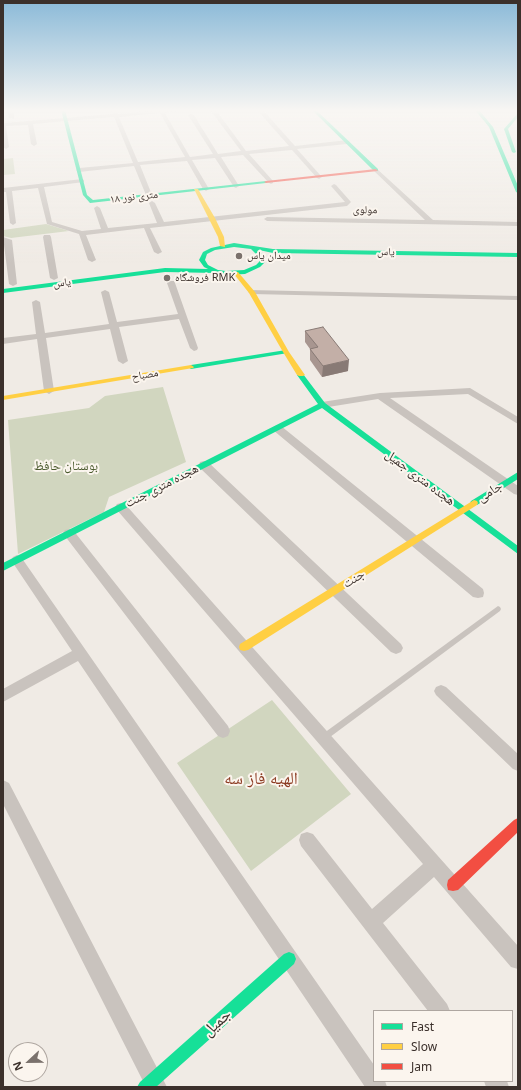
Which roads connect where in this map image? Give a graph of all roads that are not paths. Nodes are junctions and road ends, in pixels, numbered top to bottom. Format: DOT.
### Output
graph roads {
  1 [pos="76,161"];
  2 [pos="134,161"];
  3 [pos="169,161"];
  4 [pos="190,161"];
  5 [pos="219,161"];
  6 [pos="253,161"];
  7 [pos="304,161"];
  8 [pos="367,161"];
  9 [pos="505,161"];
  10 [pos="135,164"];
  11 [pos="79,170"];
  12 [pos="376,170"];
  13 [pos="318,177"];
  14 [pos="82,181"];
  15 [pos="271,182"];
  16 [pos="41,186"];
  17 [pos="236,186"];
  18 [pos="334,186"];
  19 [pos="6,189"];
  20 [pos="206,189"];
  21 [pos="196,190"];
  22 [pos="518,192"];
  23 [pos="150,199"];
  24 [pos="95,205"];
  25 [pos="212,218"];
  26 [pos="431,222"];
  27 [pos="13,223"];
  28 [pos="161,224"];
  29 [pos="518,224"];
  30 [pos="146,226"];
  31 [pos="105,230"];
  32 [pos="82,233"];
  33 [pos="47,237"];
  34 [pos="5,239"];
  35 [pos="223,246"];
  36 [pos="254,249"];
  37 [pos="158,252"];
  38 [pos="206,253"];
  39 [pos="193,258"];
  40 [pos="518,258"];
  41 [pos="92,260"];
  42 [pos="283,260"];
  43 [pos="181,261"];
  44 [pos="270,263"];
  45 [pos="258,266"];
  46 [pos="216,271"];
  47 [pos="236,273"];
  48 [pos="54,278"];
  49 [pos="13,284"];
  50 [pos="171,284"];
  51 [pos="3,285"];
  52 [pos="3,291"];
  53 [pos="105,292"];
  54 [pos="252,292"];
  55 [pos="518,298"];
  56 [pos="36,302"];
  57 [pos="182,316"];
  58 [pos="113,326"];
  59 [pos="40,336"];
  60 [pos="3,341"];
  61 [pos="194,348"];
  62 [pos="286,352"];
  63 [pos="123,360"];
  64 [pos="49,391"];
  65 [pos="380,396"];
  66 [pos="3,398"];
  67 [pos="322,405"];
  68 [pos="518,421"];
  69 [pos="277,428"];
  70 [pos="204,465"];
  71 [pos="518,475"];
  72 [pos="506,483"];
  73 [pos="518,491"];
  74 [pos="121,507"];
  75 [pos="463,510"];
  76 [pos="69,533"];
  77 [pos="414,540"];
  78 [pos="518,551"];
  79 [pos="17,560"];
  80 [pos="3,567"];
  81 [pos="335,590"];
  82 [pos="478,593"];
  83 [pos="498,609"];
  84 [pos="244,647"];
  85 [pos="396,648"];
  86 [pos="80,653"];
  87 [pos="441,691"];
  88 [pos="3,696"];
  89 [pos="223,731"];
  90 [pos="323,738"];
  91 [pos="518,764"];
  92 [pos="3,788"];
  93 [pos="518,824"];
  94 [pos="307,840"];
  95 [pos="435,865"];
  96 [pos="453,885"];
  97 [pos="371,922"];
  98 [pos="289,959"];
  99 [pos="518,960"];
  100 [pos="439,1010"];
  101 [pos="373,1081"];
  102 [pos="152,1084"];
  1 -- 11 [label="street"];
  2 -- 10 [label="street"];
  3 -- 10 [label="street"];
  4 -- 20 [label="street"];
  5 -- 17 [label="street"];
  6 -- 15 [label="street"];
  7 -- 13 [label="street"];
  8 -- 12 [label="street"];
  9 -- 22 [label="street"];
  10 -- 11 [label="street"];
  10 -- 23 [label="street"];
  11 -- 14 [label="street"];
  12 -- 13 [label="street, ۱۸ متری نور"];
  12 -- 26 [label="street"];
  13 -- 15 [label="street, ۱۸ متری نور"];
  14 -- 16 [label="street"];
  14 -- 24 [label="street"];
  15 -- 17 [label="street, ۱۸ متری نور"];
  16 -- 19 [label="street"];
  16 -- 32 [label="street"];
  17 -- 20 [label="street, ۱۸ متری نور"];
  18 -- 25 [label="street"];
  19 -- 27 [label="street"];
  20 -- 21 [label="street, ۱۸ متری نور"];
  21 -- 23 [label="street, ۱۸ متری نور"];
  21 -- 25 [label="street"];
  23 -- 24 [label="street, ۱۸ متری نور"];
  23 -- 28 [label="street"];
  24 -- 31 [label="street"];
  25 -- 26 [label="street, مولوی"];
  25 -- 28 [label="street"];
  25 -- 35 [label="street"];
  26 -- 29 [label="street, مولوی"];
  28 -- 30 [label="street"];
  30 -- 31 [label="street"];
  30 -- 37 [label="street"];
  31 -- 32 [label="street"];
  32 -- 41 [label="street"];
  33 -- 48 [label="street"];
  34 -- 49 [label="street"];
  35 -- 36 [label="street"];
  35 -- 38 [label="street"];
  36 -- 40 [label="street, یاس"];
  36 -- 45 [label="street"];
  38 -- 39 [label="street"];
  38 -- 46 [label="street"];
  40 -- 42 [label="street, یاس"];
  43 -- 48 [label="street, یاس"];
  44 -- 45 [label="street"];
  45 -- 47 [label="street"];
  46 -- 47 [label="street"];
  46 -- 52 [label="street, یاس"];
  47 -- 54 [label="street"];
  48 -- 49 [label="street, یاس"];
  49 -- 51 [label="street, یاس"];
  50 -- 57 [label="street"];
  53 -- 58 [label="street"];
  54 -- 55 [label="street"];
  54 -- 62 [label="street"];
  56 -- 59 [label="street"];
  57 -- 58 [label="street"];
  57 -- 61 [label="street"];
  58 -- 59 [label="street"];
  58 -- 63 [label="street"];
  59 -- 60 [label="street"];
  59 -- 64 [label="street"];
  62 -- 64 [label="street, مصباح"];
  62 -- 67 [label="street"];
  64 -- 66 [label="street, مصباح"];
  65 -- 67 [label="street"];
  65 -- 68 [label="street"];
  65 -- 72 [label="street"];
  67 -- 69 [label="street, هجده متری جنت"];
  67 -- 75 [label="street, هجده متری جمیل"];
  69 -- 70 [label="street, هجده متری جنت"];
  69 -- 77 [label="street"];
  70 -- 74 [label="street, هجده متری جنت"];
  70 -- 81 [label="street"];
  71 -- 72 [label="street, جامی"];
  72 -- 73 [label="street"];
  72 -- 75 [label="street, جامی"];
  74 -- 76 [label="street, هجده متری جنت"];
  74 -- 84 [label="street"];
  75 -- 77 [label="street, جنت"];
  75 -- 78 [label="street, هجده متری جمیل"];
  76 -- 79 [label="street, هجده متری جنت"];
  76 -- 89 [label="street"];
  77 -- 81 [label="street, جنت"];
  77 -- 82 [label="street"];
  79 -- 80 [label="street, هجده متری جنت"];
  79 -- 86 [label="street"];
  81 -- 84 [label="street, جنت"];
  81 -- 85 [label="street"];
  83 -- 90 [label="lane"];
  84 -- 90 [label="street"];
  86 -- 88 [label="street"];
  86 -- 98 [label="street"];
  87 -- 91 [label="street"];
  90 -- 95 [label="street"];
  92 -- 102 [label="street"];
  93 -- 96 [label="street"];
  94 -- 97 [label="street"];
  95 -- 96 [label="street"];
  95 -- 97 [label="street"];
  96 -- 99 [label="street"];
  97 -- 100 [label="street"];
  98 -- 101 [label="street"];
  98 -- 102 [label="street, جمیل"];
}
